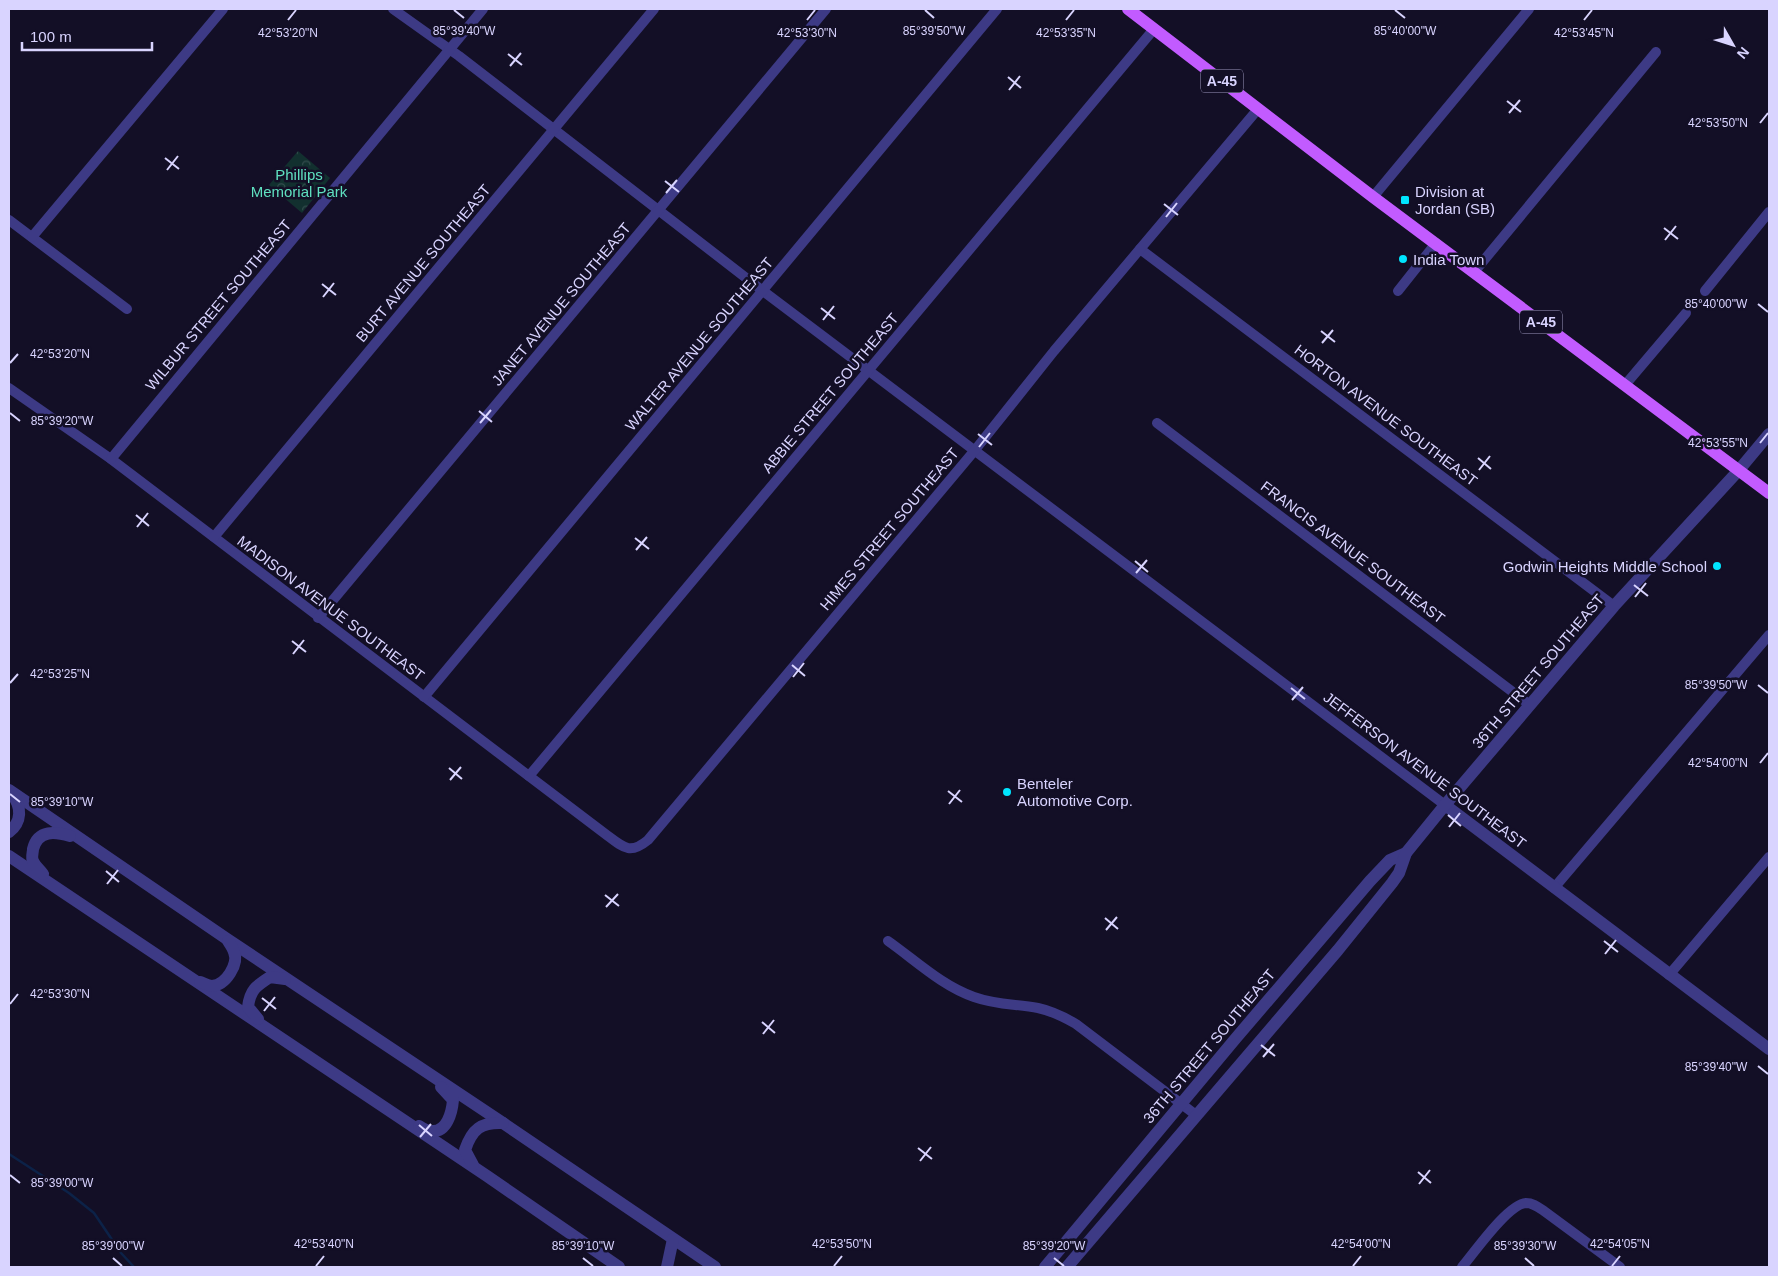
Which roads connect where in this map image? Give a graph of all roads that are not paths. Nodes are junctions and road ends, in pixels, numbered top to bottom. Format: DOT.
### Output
graph roads {
  1 [pos="223,9"];
  2 [pos="393,9"];
  3 [pos="483,9"];
  4 [pos="654,9"];
  5 [pos="826,9"];
  6 [pos="997,9"];
  7 [pos="1128,9"];
  8 [pos="1529,9"];
  9 [pos="1154,29"];
  10 [pos="449,49"];
  11 [pos="1656,52"];
  12 [pos="1258,109"];
  13 [pos="555,129"];
  14 [pos="1373,197"];
  15 [pos="660,210"];
  16 [pos="1769,212"];
  17 [pos="9,220"];
  18 [pos="32,237"];
  19 [pos="1436,243"];
  20 [pos="1140,248"];
  21 [pos="1474,271"];
  22 [pos="763,291"];
  23 [pos="1398,291"];
  24 [pos="1705,291"];
  25 [pos="127,309"];
  26 [pos="1686,313"];
  27 [pos="870,370"];
  28 [pos="1625,385"];
  29 [pos="9,388"];
  30 [pos="1158,424"];
  31 [pos="1769,434"];
  32 [pos="975,450"];
  33 [pos="111,460"];
  34 [pos="1739,470"];
  35 [pos="1769,493"];
  36 [pos="214,537"];
  37 [pos="1614,606"];
  38 [pos="318,618"];
  39 [pos="1769,635"];
  40 [pos="424,697"];
  41 [pos="1530,706"];
  42 [pos="528,776"];
  43 [pos="9,790"];
  44 [pos="1445,805"];
  45 [pos="9,832"];
  46 [pos="82,840"];
  47 [pos="635,849"];
  48 [pos="1406,853"];
  49 [pos="9,856"];
  50 [pos="1769,857"];
  51 [pos="53,886"];
  52 [pos="1554,888"];
  53 [pos="227,939"];
  54 [pos="888,941"];
  55 [pos="1669,975"];
  56 [pos="288,980"];
  57 [pos="195,981"];
  58 [pos="266,1029"];
  59 [pos="1769,1050"];
  60 [pos="430,1074"];
  61 [pos="1182,1103"];
  62 [pos="1196,1115"];
  63 [pos="400,1119"];
  64 [pos="503,1123"];
  65 [pos="474,1168"];
  66 [pos="673,1239"];
  67 [pos="619,1267"];
  68 [pos="667,1267"];
  69 [pos="715,1267"];
  70 [pos="1045,1267"];
  71 [pos="1067,1267"];
  72 [pos="1462,1267"];
  73 [pos="1620,1267"];
  1 -- 18 [label="street"];
  2 -- 10 [label="street, JEFFERSON AVENUE SOUTHEAST"];
  3 -- 10 [label="street, WILBUR STREET SOUTHEAST"];
  4 -- 13 [label="street, BURT AVENUE SOUTHEAST"];
  5 -- 15 [label="street, JANET AVENUE SOUTHEAST"];
  6 -- 22 [label="street, WALTER AVENUE SOUTHEAST"];
  7 -- 9 [label="main road, A-45"];
  8 -- 14 [label="street"];
  9 -- 12 [label="main road, A-45"];
  9 -- 27 [label="street, ABBIE STREET SOUTHEAST"];
  10 -- 13 [label="street, JEFFERSON AVENUE SOUTHEAST"];
  10 -- 33 [label="street, WILBUR STREET SOUTHEAST"];
  11 -- 21 [label="street"];
  12 -- 14 [label="main road, A-45"];
  12 -- 20 [label="street, HIMES STREET SOUTHEAST"];
  13 -- 15 [label="street, JEFFERSON AVENUE SOUTHEAST"];
  13 -- 36 [label="street, BURT AVENUE SOUTHEAST"];
  14 -- 19 [label="main road, A-45"];
  15 -- 22 [label="street, JEFFERSON AVENUE SOUTHEAST"];
  15 -- 38 [label="street, JANET AVENUE SOUTHEAST"];
  16 -- 24 [label="street"];
  17 -- 18 [label="street"];
  18 -- 25 [label="street"];
  19 -- 21 [label="main road, A-45"];
  19 -- 23 [label="street"];
  20 -- 32 [label="street, HIMES STREET SOUTHEAST"];
  20 -- 37 [label="street, HORTON AVENUE SOUTHEAST"];
  21 -- 28 [label="main road, A-45"];
  22 -- 27 [label="street, JEFFERSON AVENUE SOUTHEAST"];
  22 -- 40 [label="street, WALTER AVENUE SOUTHEAST"];
  26 -- 28 [label="street"];
  27 -- 32 [label="street, JEFFERSON AVENUE SOUTHEAST"];
  27 -- 42 [label="street, ABBIE STREET SOUTHEAST"];
  28 -- 34 [label="main road, A-45"];
  29 -- 33 [label="street, MADISON AVENUE SOUTHEAST"];
  30 -- 41 [label="street, FRANCIS AVENUE SOUTHEAST"];
  31 -- 34 [label="street, 36TH STREET SOUTHEAST"];
  32 -- 44 [label="street, JEFFERSON AVENUE SOUTHEAST"];
  32 -- 47 [label="street, HIMES STREET SOUTHEAST"];
  33 -- 36 [label="street, MADISON AVENUE SOUTHEAST"];
  34 -- 35 [label="main road, A-45"];
  34 -- 37 [label="street, 36TH STREET SOUTHEAST"];
  36 -- 38 [label="street, MADISON AVENUE SOUTHEAST"];
  37 -- 41 [label="street, 36TH STREET SOUTHEAST"];
  38 -- 40 [label="street, MADISON AVENUE SOUTHEAST"];
  39 -- 52 [label="street"];
  40 -- 42 [label="street, MADISON AVENUE SOUTHEAST"];
  41 -- 44 [label="street, 36TH STREET SOUTHEAST"];
  42 -- 47 [label="street, MADISON AVENUE SOUTHEAST"];
  43 -- 45 [label="street"];
  43 -- 46 [label="street"];
  44 -- 48 [label="street, 36TH STREET SOUTHEAST"];
  44 -- 52 [label="street, JEFFERSON AVENUE SOUTHEAST"];
  46 -- 51 [label="street"];
  46 -- 53 [label="street"];
  48 -- 61 [label="street, 36TH STREET SOUTHEAST"];
  48 -- 62 [label="street, 36TH STREET SOUTHEAST"];
  49 -- 51 [label="street"];
  50 -- 55 [label="street"];
  51 -- 57 [label="street"];
  52 -- 55 [label="street, JEFFERSON AVENUE SOUTHEAST"];
  53 -- 56 [label="street"];
  53 -- 57 [label="street"];
  54 -- 61 [label="street"];
  55 -- 59 [label="street, JEFFERSON AVENUE SOUTHEAST"];
  56 -- 58 [label="street"];
  56 -- 60 [label="street"];
  57 -- 58 [label="street"];
  58 -- 63 [label="street"];
  60 -- 63 [label="street"];
  60 -- 64 [label="street"];
  61 -- 62 [label="street"];
  61 -- 70 [label="street, 36TH STREET SOUTHEAST"];
  62 -- 71 [label="street, 36TH STREET SOUTHEAST"];
  63 -- 65 [label="street"];
  64 -- 65 [label="street"];
  64 -- 66 [label="street"];
  65 -- 67 [label="street"];
  66 -- 68 [label="street"];
  66 -- 69 [label="street"];
  72 -- 73 [label="street"];
}
